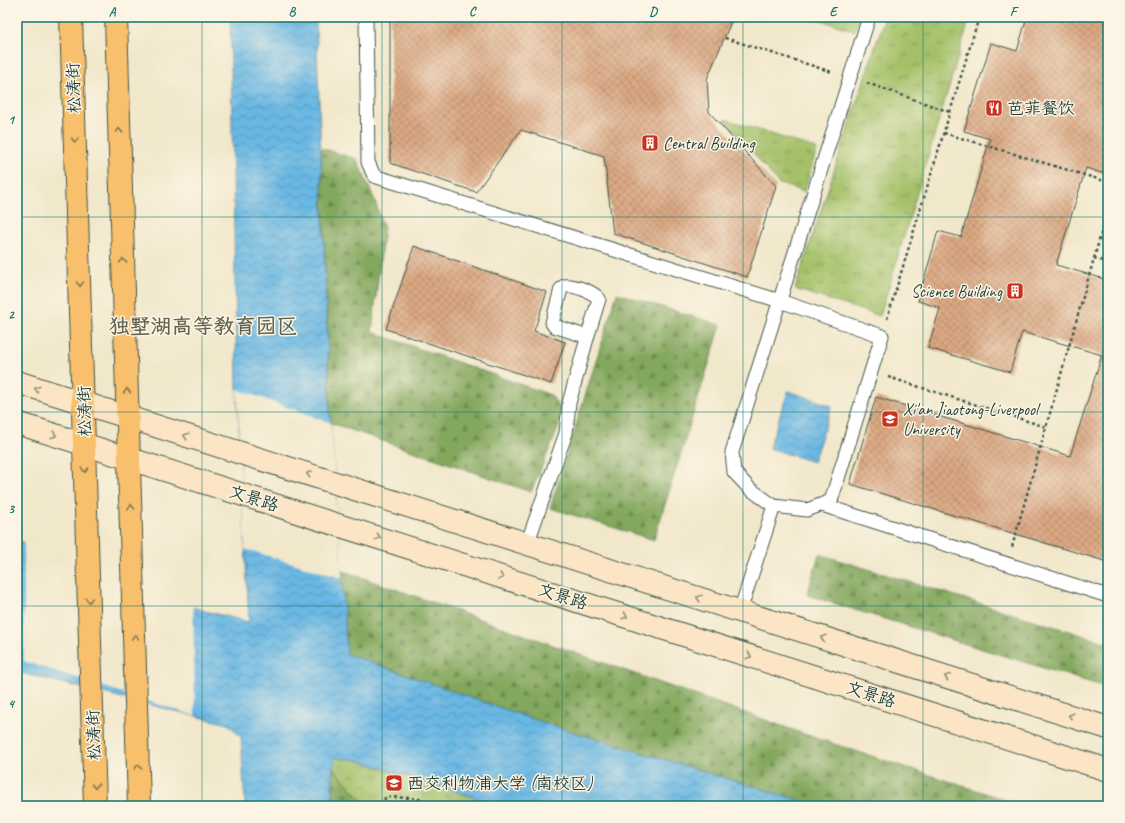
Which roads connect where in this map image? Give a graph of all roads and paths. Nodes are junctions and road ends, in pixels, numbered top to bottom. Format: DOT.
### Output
graph roads {
  1 [pos="71,17"];
  2 [pos="116,17"];
  3 [pos="366,17"];
  4 [pos="870,17"];
  5 [pos="979,17"];
  6 [pos="725,38"];
  7 [pos="850,78"];
  8 [pos="950,112"];
  9 [pos="944,133"];
  10 [pos="1108,182"];
  11 [pos="1108,209"];
  12 [pos="1094,258"];
  13 [pos="1108,263"];
  14 [pos="780,301"];
  15 [pos="588,335"];
  16 [pos="882,336"];
  17 [pos="872,372"];
  18 [pos="17,382"];
  19 [pos="84,403"];
  20 [pos="128,417"];
  21 [pos="17,423"];
  22 [pos="1046,427"];
  23 [pos="84,445"];
  24 [pos="130,458"];
  25 [pos="822,505"];
  26 [pos="774,506"];
  27 [pos="527,544"];
  28 [pos="1007,564"];
  29 [pos="1108,596"];
  30 [pos="740,611"];
  31 [pos="1108,728"];
  32 [pos="1108,770"];
  33 [pos="95,806"];
  34 [pos="139,806"];
  35 [pos="384,806"];
  36 [pos="456,806"];
  1 -- 19 [label="main road, 松涛街, one-way"];
  20 -- 2 [label="main road, one-way"];
  3 -- 14 [label="lane"];
  4 -- 7 [label="lane"];
  5 -- 8 [label="path"];
  6 -- 7 [label="path"];
  7 -- 8 [label="path"];
  7 -- 14 [label="lane"];
  8 -- 9 [label="path"];
  9 -- 10 [label="path"];
  9 -- 16 [label="path"];
  11 -- 12 [label="path"];
  12 -- 13 [label="path"];
  12 -- 22 [label="path"];
  14 -- 16 [label="lane"];
  14 -- 26 [label="lane"];
  15 -- 27 [label="lane"];
  16 -- 17 [label="lane"];
  17 -- 22 [label="path"];
  17 -- 25 [label="lane"];
  19 -- 18 [label="main road, one-way"];
  19 -- 20 [label="main road"];
  19 -- 23 [label="main road, 松涛街"];
  20 -- 24 [label="main road"];
  27 -- 20 [label="main road, one-way"];
  21 -- 23 [label="main road, 文景路, one-way"];
  22 -- 28 [label="path"];
  23 -- 24 [label="main road, 文景路"];
  23 -- 33 [label="main road, 松涛街, one-way"];
  24 -- 32 [label="main road, 文景路, one-way"];
  34 -- 24 [label="main road, one-way"];
  25 -- 26 [label="lane"];
  25 -- 28 [label="lane"];
  26 -- 30 [label="lane"];
  30 -- 27 [label="main road, one-way"];
  28 -- 29 [label="lane"];
  31 -- 30 [label="main road, one-way"];
  35 -- 36 [label="path"];
}
